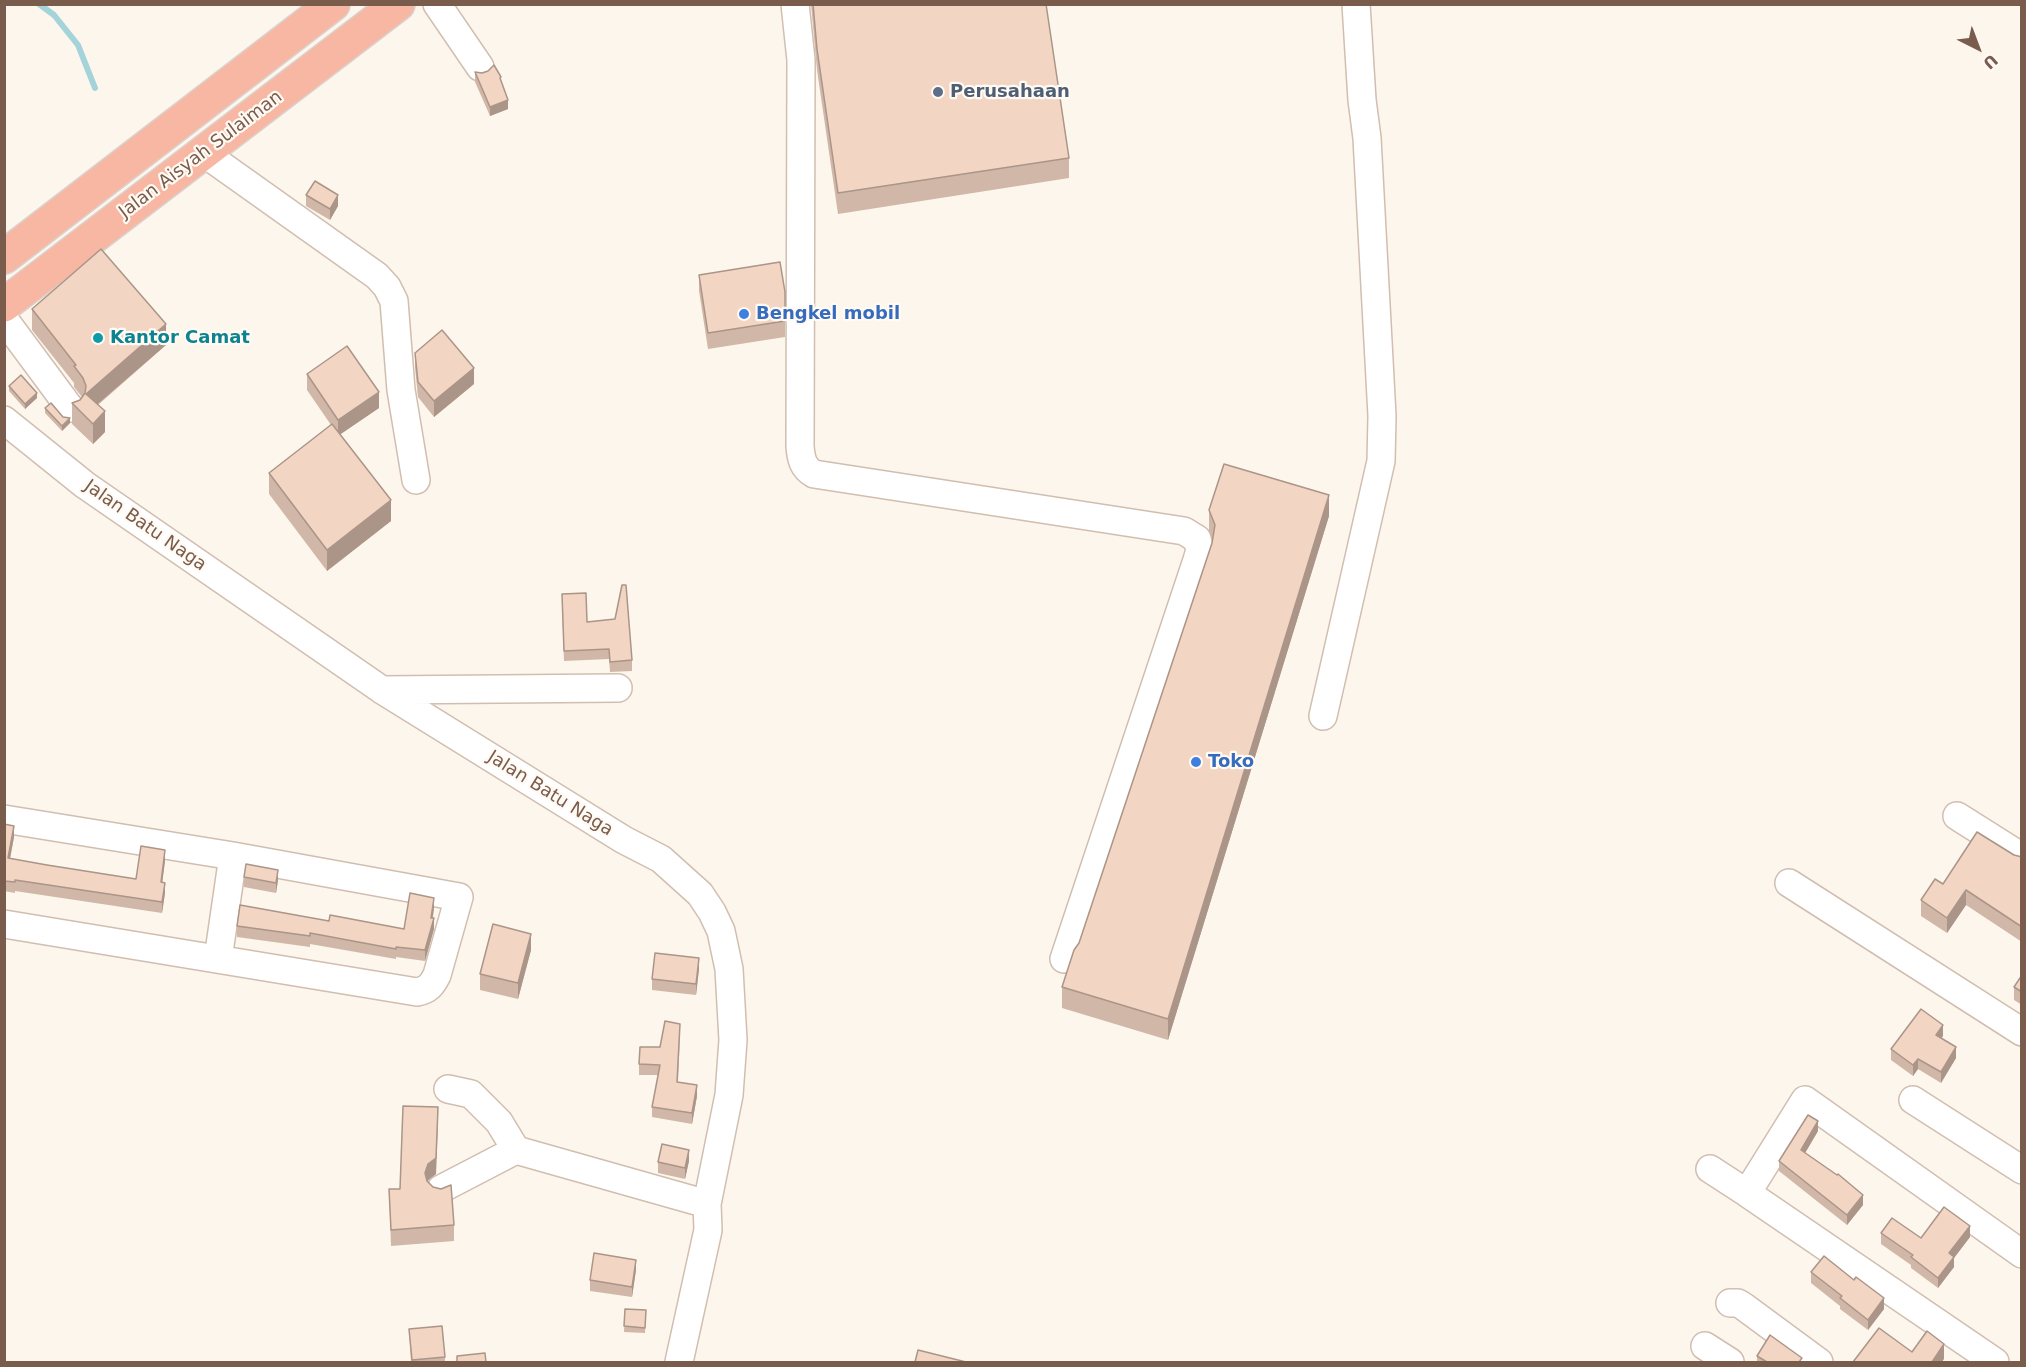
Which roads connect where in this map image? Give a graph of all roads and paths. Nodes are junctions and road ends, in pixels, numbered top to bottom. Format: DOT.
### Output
graph roads {
  1 [pos="333,4"];
  2 [pos="398,4"];
  3 [pos="437,4"];
  4 [pos="795,4"];
  5 [pos="1356,4"];
  6 [pos="480,67"];
  7 [pos="204,153"];
  8 [pos="4,257"];
  9 [pos="4,305"];
  10 [pos="4,319"];
  11 [pos="70,408"];
  12 [pos="4,420"];
  13 [pos="416,480"];
  14 [pos="618,688"];
  15 [pos="382,690"];
  16 [pos="1323,716"];
  17 [pos="1957,816"];
  18 [pos="4,819"];
  19 [pos="233,856"];
  20 [pos="2022,857"];
  21 [pos="1789,883"];
  22 [pos="4,924"];
  23 [pos="218,959"];
  24 [pos="1064,959"];
  25 [pos="2022,1032"];
  26 [pos="448,1089"];
  27 [pos="1913,1100"];
  28 [pos="516,1150"];
  29 [pos="1710,1169"];
  30 [pos="2022,1170"];
  31 [pos="441,1189"];
  32 [pos="1747,1193"];
  33 [pos="707,1204"];
  34 [pos="2022,1254"];
  35 [pos="1730,1303"];
  36 [pos="1705,1347"];
  37 [pos="679,1362"];
  38 [pos="1730,1362"];
  39 [pos="1819,1362"];
  40 [pos="1995,1362"];
  1 -- 8 [label="highway"];
  2 -- 7 [label="highway, Jalan Aisyah Sulaiman"];
  3 -- 6 [label="street"];
  4 -- 24 [label="street"];
  5 -- 16 [label="street"];
  7 -- 9 [label="highway, Jalan Aisyah Sulaiman"];
  7 -- 13 [label="street"];
  10 -- 11 [label="street"];
  12 -- 15 [label="street, Jalan Batu Naga"];
  14 -- 15 [label="street"];
  15 -- 33 [label="street, Jalan Batu Naga"];
  17 -- 20 [label="street"];
  18 -- 19 [label="street"];
  19 -- 23 [label="street"];
  19 -- 23 [label="street"];
  21 -- 25 [label="street"];
  22 -- 23 [label="street"];
  26 -- 28 [label="street"];
  27 -- 30 [label="street"];
  28 -- 31 [label="street"];
  28 -- 33 [label="street"];
  29 -- 32 [label="street"];
  32 -- 34 [label="street"];
  32 -- 40 [label="street"];
  33 -- 37 [label="street, Jalan Batu Naga"];
  35 -- 39 [label="street"];
  36 -- 38 [label="street"];
}
